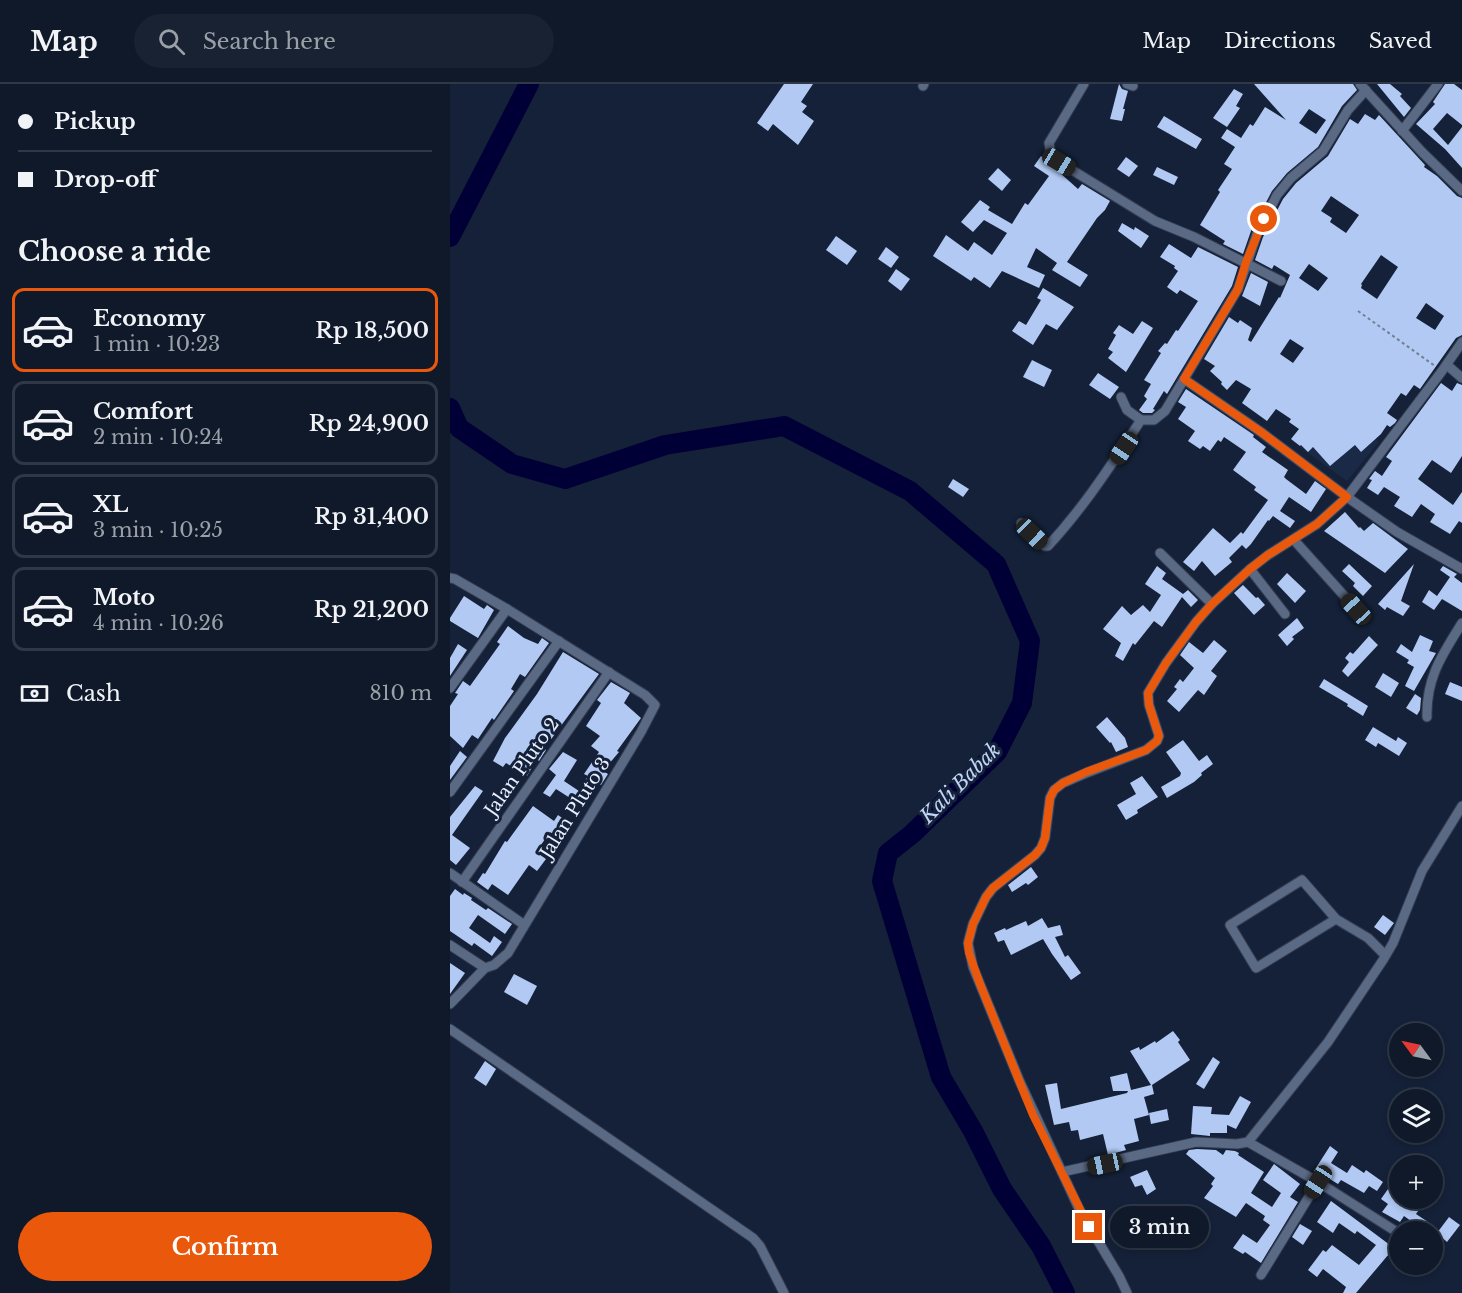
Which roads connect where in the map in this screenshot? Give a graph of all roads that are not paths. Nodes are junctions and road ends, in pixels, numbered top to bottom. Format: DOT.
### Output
graph roads {
  1 [pos="1084,84"];
  2 [pos="1438,84"];
  3 [pos="1363,87"];
  4 [pos="1402,131"];
  5 [pos="1462,191"];
  6 [pos="1246,262"];
  7 [pos="1281,281"];
  8 [pos="1462,342"];
  9 [pos="1445,368"];
  10 [pos="1462,378"];
  11 [pos="1184,379"];
  12 [pos="1121,397"];
  13 [pos="1141,420"];
  14 [pos="1347,497"];
  15 [pos="1021,523"];
  16 [pos="1294,540"];
  17 [pos="1160,553"];
  18 [pos="1250,569"];
  19 [pos="1462,569"];
  20 [pos="452,582"];
  21 [pos="1212,604"];
  22 [pos="507,609"];
  23 [pos="1356,609"];
  24 [pos="1285,614"];
  25 [pos="1462,623"];
  26 [pos="559,641"];
  27 [pos="609,672"];
  28 [pos="450,688"];
  29 [pos="1427,717"];
  30 [pos="450,792"];
  31 [pos="1462,806"];
  32 [pos="450,873"];
  33 [pos="462,882"];
  34 [pos="1336,919"];
  35 [pos="523,924"];
  36 [pos="450,945"];
  37 [pos="1386,955"];
  38 [pos="485,968"];
  39 [pos="450,1004"];
  40 [pos="450,1029"];
  41 [pos="1248,1142"];
  42 [pos="1062,1173"];
  43 [pos="1318,1182"];
  44 [pos="1389,1227"];
  45 [pos="1261,1275"];
  46 [pos="784,1293"];
  47 [pos="1127,1293"];
  1 -- 6 [label="street"];
  2 -- 4 [label="street"];
  3 -- 4 [label="street"];
  3 -- 6 [label="street"];
  4 -- 5 [label="street"];
  6 -- 7 [label="street"];
  6 -- 11 [label="street"];
  8 -- 9 [label="street"];
  9 -- 10 [label="street"];
  9 -- 14 [label="street"];
  11 -- 13 [label="street"];
  11 -- 14 [label="street"];
  12 -- 13 [label="street"];
  13 -- 15 [label="street"];
  14 -- 16 [label="street"];
  14 -- 19 [label="street"];
  16 -- 18 [label="street"];
  16 -- 23 [label="street"];
  17 -- 21 [label="street"];
  18 -- 21 [label="street"];
  18 -- 24 [label="street"];
  20 -- 22 [label="street"];
  21 -- 42 [label="street"];
  22 -- 26 [label="street"];
  22 -- 28 [label="street"];
  25 -- 29 [label="street"];
  26 -- 27 [label="street"];
  26 -- 30 [label="street"];
  27 -- 33 [label="street, Jalan Pluto 2"];
  27 -- 35 [label="street, Jalan Pluto 3"];
  31 -- 37 [label="street"];
  32 -- 33 [label="street"];
  33 -- 35 [label="street"];
  34 -- 34 [label="street"];
  34 -- 37 [label="street"];
  35 -- 38 [label="street, Jalan Pluto 3"];
  36 -- 38 [label="street"];
  37 -- 41 [label="street"];
  38 -- 39 [label="street, Jalan Pluto 3"];
  40 -- 46 [label="street"];
  41 -- 42 [label="street"];
  41 -- 43 [label="street"];
  42 -- 47 [label="street"];
  43 -- 44 [label="street"];
  43 -- 45 [label="street"];
}
